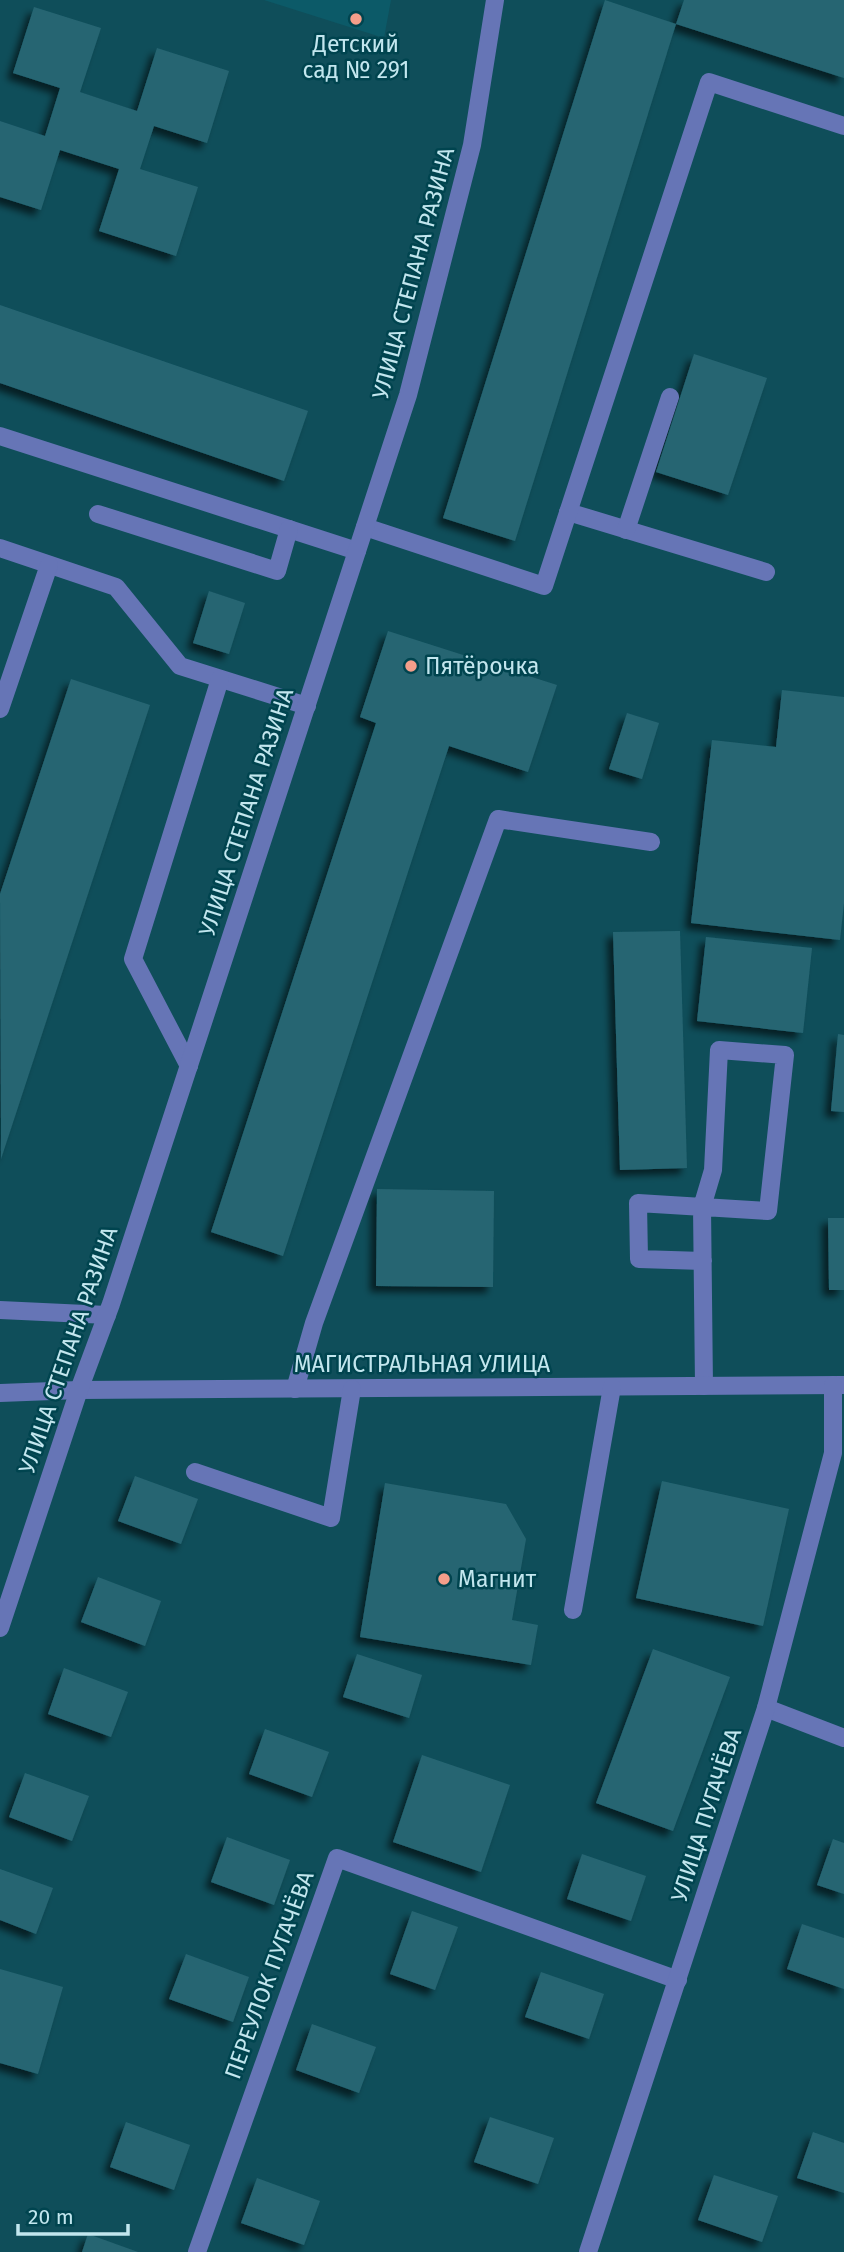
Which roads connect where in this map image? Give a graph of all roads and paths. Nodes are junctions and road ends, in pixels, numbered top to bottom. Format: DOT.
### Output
graph roads {
  1 [pos="495,0"];
  2 [pos="844,126"];
  3 [pos="670,397"];
  4 [pos="0,436"];
  5 [pos="568,512"];
  6 [pos="98,514"];
  7 [pos="365,527"];
  8 [pos="289,529"];
  9 [pos="626,530"];
  10 [pos="0,548"];
  11 [pos="358,551"];
  12 [pos="49,565"];
  13 [pos="766,572"];
  14 [pos="220,679"];
  15 [pos="1,703"];
  16 [pos="307,706"];
  17 [pos="651,842"];
  18 [pos="189,1066"];
  19 [pos="702,1207"];
  20 [pos="703,1261"];
  21 [pos="0,1310"];
  22 [pos="107,1315"];
  23 [pos="838,1385"];
  24 [pos="704,1386"];
  25 [pos="612,1387"];
  26 [pos="295,1389"];
  27 [pos="352,1389"];
  28 [pos="79,1390"];
  29 [pos="0,1393"];
  30 [pos="195,1472"];
  31 [pos="572,1610"];
  32 [pos="0,1628"];
  33 [pos="766,1708"];
  34 [pos="844,1738"];
  35 [pos="678,1980"];
  36 [pos="197,2252"];
  37 [pos="588,2252"];
  1 -- 7 [label="street, УЛИЦА СТЕПАНА РАЗИНА"];
  2 -- 5 [label="street"];
  3 -- 9 [label="street"];
  4 -- 8 [label="street"];
  5 -- 7 [label="street"];
  5 -- 9 [label="street"];
  6 -- 8 [label="street"];
  7 -- 11 [label="street, УЛИЦА СТЕПАНА РАЗИНА"];
  8 -- 11 [label="street"];
  9 -- 13 [label="street"];
  10 -- 12 [label="street"];
  11 -- 16 [label="street, УЛИЦА СТЕПАНА РАЗИНА"];
  12 -- 14 [label="street"];
  12 -- 15 [label="street"];
  14 -- 16 [label="street"];
  14 -- 18 [label="street"];
  16 -- 18 [label="street, УЛИЦА СТЕПАНА РАЗИНА"];
  17 -- 26 [label="street"];
  18 -- 22 [label="street, УЛИЦА СТЕПАНА РАЗИНА"];
  19 -- 19 [label="street"];
  19 -- 20 [label="street"];
  19 -- 20 [label="street"];
  20 -- 24 [label="street"];
  21 -- 22 [label="street"];
  22 -- 28 [label="street, УЛИЦА СТЕПАНА РАЗИНА"];
  23 -- 24 [label="street, МАГИСТРАЛЬНАЯ УЛИЦА"];
  23 -- 33 [label="street, УЛИЦА ПУГАЧЁВА"];
  24 -- 25 [label="street, МАГИСТРАЛЬНАЯ УЛИЦА"];
  25 -- 27 [label="street, МАГИСТРАЛЬНАЯ УЛИЦА"];
  25 -- 31 [label="street"];
  26 -- 27 [label="street, МАГИСТРАЛЬНАЯ УЛИЦА"];
  26 -- 28 [label="street, МАГИСТРАЛЬНАЯ УЛИЦА"];
  27 -- 30 [label="street"];
  28 -- 29 [label="street, МАГИСТРАЛЬНАЯ УЛИЦА"];
  28 -- 32 [label="street, УЛИЦА СТЕПАНА РАЗИНА"];
  33 -- 34 [label="street"];
  33 -- 35 [label="street, УЛИЦА ПУГАЧЁВА"];
  35 -- 36 [label="street, ПЕРЕУЛОК ПУГАЧЁВА"];
  35 -- 37 [label="street, УЛИЦА ПУГАЧЁВА"];
}
